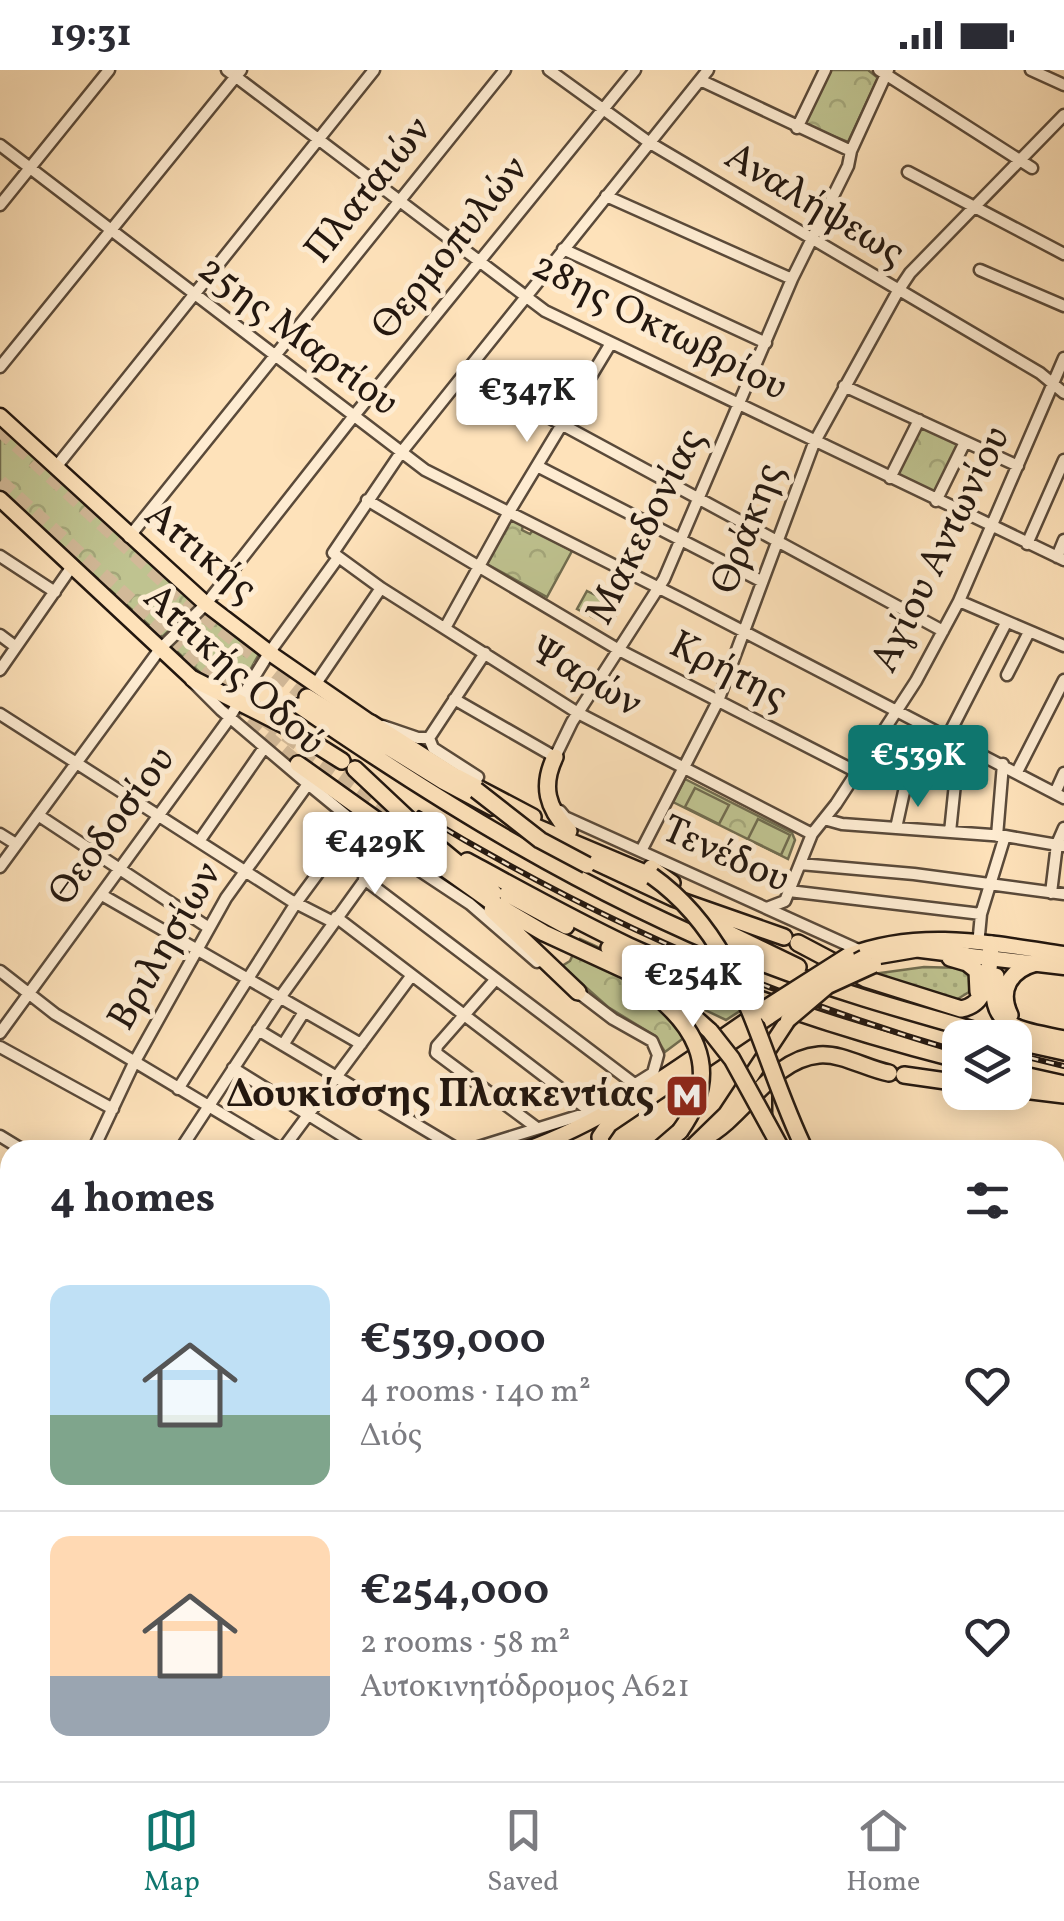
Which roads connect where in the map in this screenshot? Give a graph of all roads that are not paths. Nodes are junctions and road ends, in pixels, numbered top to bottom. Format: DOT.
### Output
graph roads {
  1 [pos="109,70"];
  2 [pos="374,70"];
  3 [pos="505,70"];
  4 [pos="549,70"];
  5 [pos="635,70"];
  6 [pos="708,70"];
  7 [pos="824,70"];
  8 [pos="1031,70"];
  9 [pos="234,72"];
  10 [pos="884,72"];
  11 [pos="700,80"];
  12 [pos="1064,85"];
  13 [pos="602,110"];
  14 [pos="1064,114"];
  15 [pos="797,128"];
  16 [pos="318,140"];
  17 [pos="650,142"];
  18 [pos="0,145"];
  19 [pos="851,151"];
  20 [pos="1026,164"];
  21 [pos="29,168"];
  22 [pos="908,172"];
  23 [pos="606,196"];
  24 [pos="399,202"];
  25 [pos="0,205"];
  26 [pos="974,207"];
  27 [pos="110,232"];
  28 [pos="811,240"];
  29 [pos="562,248"];
  30 [pos="1064,254"];
  31 [pos="479,262"];
  32 [pos="980,270"];
  33 [pos="792,279"];
  34 [pos="898,291"];
  35 [pos="193,295"];
  36 [pos="524,298"];
  37 [pos="1064,306"];
  38 [pos="610,343"];
  39 [pos="766,343"];
  40 [pos="274,357"];
  41 [pos="1064,358"];
  42 [pos="0,367"];
  43 [pos="465,372"];
  44 [pos="1053,384"];
  45 [pos="844,386"];
  46 [pos="1064,393"];
  47 [pos="740,405"];
  48 [pos="0,416"];
  49 [pos="353,417"];
  50 [pos="918,420"];
  51 [pos="562,425"];
  52 [pos="814,442"];
  53 [pos="965,442"];
  54 [pos="400,454"];
  55 [pos="1064,460"];
  56 [pos="56,466"];
  57 [pos="537,466"];
  58 [pos="1018,466"];
  59 [pos="890,478"];
  60 [pos="698,498"];
  61 [pos="0,499"];
  62 [pos="367,500"];
  63 [pos="936,500"];
  64 [pos="509,512"];
  65 [pos="991,528"];
  66 [pos="129,536"];
  67 [pos="682,540"];
  68 [pos="776,540"];
  69 [pos="1064,540"];
  70 [pos="1027,544"];
  71 [pos="335,554"];
  72 [pos="0,556"];
  73 [pos="1060,559"];
  74 [pos="73,565"];
  75 [pos="481,567"];
  76 [pos="761,581"];
  77 [pos="381,588"];
  78 [pos="659,588"];
  79 [pos="55,592"];
  80 [pos="959,601"];
  81 [pos="206,604"];
  82 [pos="1006,623"];
  83 [pos="445,628"];
  84 [pos="742,630"];
  85 [pos="944,631"];
  86 [pos="1029,632"];
  87 [pos="0,636"];
  88 [pos="1064,646"];
  89 [pos="16,647"];
  90 [pos="160,649"];
  91 [pos="619,650"];
  92 [pos="269,652"];
  93 [pos="484,653"];
  94 [pos="0,670"];
  95 [pos="1007,675"];
  96 [pos="193,679"];
  97 [pos="1064,680"];
  98 [pos="307,696"];
  99 [pos="454,699"];
  100 [pos="718,700"];
  101 [pos="234,710"];
  102 [pos="896,710"];
  103 [pos="578,713"];
  104 [pos="0,714"];
  105 [pos="370,722"];
  106 [pos="924,725"];
  107 [pos="948,736"];
  108 [pos="429,738"];
  109 [pos="968,746"];
  110 [pos="264,748"];
  111 [pos="555,757"];
  112 [pos="78,762"];
  113 [pos="298,764"];
  114 [pos="1002,764"];
  115 [pos="684,768"];
  116 [pos="856,772"];
  117 [pos="1017,772"];
  118 [pos="1064,773"];
  119 [pos="457,777"];
  120 [pos="308,784"];
  121 [pos="477,784"];
  122 [pos="1060,795"];
  123 [pos="160,814"];
  124 [pos="38,815"];
  125 [pos="466,815"];
  126 [pos="824,819"];
  127 [pos="355,823"];
  128 [pos="567,824"];
  129 [pos="896,828"];
  130 [pos="1064,828"];
  131 [pos="950,832"];
  132 [pos="0,834"];
  133 [pos="812,834"];
  134 [pos="1001,836"];
  135 [pos="200,840"];
  136 [pos="16,844"];
  137 [pos="1061,845"];
  138 [pos="387,849"];
  139 [pos="641,851"];
  140 [pos="800,864"];
  141 [pos="0,866"];
  142 [pos="244,869"];
  143 [pos="121,870"];
  144 [pos="466,872"];
  145 [pos="654,873"];
  146 [pos="364,880"];
  147 [pos="990,884"];
  148 [pos="789,891"];
  149 [pos="1051,892"];
  150 [pos="1064,894"];
  151 [pos="102,895"];
  152 [pos="296,902"];
  153 [pos="767,908"];
  154 [pos="981,914"];
  155 [pos="334,920"];
  156 [pos="209,928"];
  157 [pos="991,948"];
  158 [pos="196,951"];
  159 [pos="935,954"];
  160 [pos="1064,954"];
  161 [pos="965,955"];
  162 [pos="862,957"];
  163 [pos="1036,963"];
  164 [pos="1064,967"];
  165 [pos="0,971"];
  166 [pos="412,975"];
  167 [pos="634,976"];
  168 [pos="246,980"];
  169 [pos="495,980"];
  170 [pos="578,992"];
  171 [pos="850,994"];
  172 [pos="28,995"];
  173 [pos="279,999"];
  174 [pos="956,1008"];
  175 [pos="304,1012"];
  176 [pos="466,1014"];
  177 [pos="764,1014"];
  178 [pos="1005,1020"];
  179 [pos="1013,1020"];
  180 [pos="942,1021"];
  181 [pos="258,1030"];
  182 [pos="0,1033"];
  183 [pos="1032,1037"];
  184 [pos="1064,1039"];
  185 [pos="1032,1040"];
  186 [pos="361,1044"];
  187 [pos="284,1046"];
  188 [pos="0,1047"];
  189 [pos="1064,1052"];
  190 [pos="942,1055"];
  191 [pos="814,1056"];
  192 [pos="134,1063"];
  193 [pos="233,1068"];
  194 [pos="336,1077"];
  195 [pos="1032,1077"];
  196 [pos="942,1080"];
  197 [pos="1064,1084"];
  198 [pos="637,1086"];
  199 [pos="178,1088"];
  200 [pos="1032,1091"];
  201 [pos="1064,1094"];
  202 [pos="207,1107"];
  203 [pos="113,1110"];
  204 [pos="591,1112"];
  205 [pos="308,1115"];
  206 [pos="537,1128"];
  207 [pos="98,1140"];
  208 [pos="187,1140"];
  209 [pos="265,1140"];
  210 [pos="289,1140"];
  211 [pos="349,1140"];
  212 [pos="442,1140"];
  213 [pos="500,1140"];
  214 [pos="553,1140"];
  215 [pos="600,1140"];
  216 [pos="670,1140"];
  217 [pos="706,1140"];
  218 [pos="708,1140"];
  219 [pos="708,1140"];
  220 [pos="782,1140"];
  221 [pos="784,1140"];
  222 [pos="785,1140"];
  223 [pos="786,1140"];
  1 -- 21 [label="street"];
  2 -- 16 [label="street"];
  3 -- 24 [label="street, Πλαταιών"];
  4 -- 13 [label="street, Αναλήψεως"];
  5 -- 13 [label="street, Θερμοπυλών"];
  6 -- 11 [label="street, Θεοδοσίου"];
  7 -- 15 [label="street"];
  8 -- 12 [label="street"];
  9 -- 16 [label="street, 28ης Οκτωβρίου"];
  9 -- 27 [label="street"];
  10 -- 19 [label="street, Μακεδονίας"];
  10 -- 20 [label="street"];
  11 -- 15 [label="street"];
  11 -- 17 [label="street, Θεοδοσίου"];
  13 -- 17 [label="street, Αναλήψεως"];
  13 -- 31 [label="street, Θερμοπυλών"];
  14 -- 20 [label="street, Θράκης"];
  15 -- 19 [label="street"];
  16 -- 24 [label="street, 28ης Οκτωβρίου"];
  16 -- 35 [label="street"];
  17 -- 23 [label="street, Θεοδοσίου"];
  17 -- 28 [label="street, Αναλήψεως"];
  18 -- 21 [label="street, 25ης Μαρτίου"];
  19 -- 28 [label="street, Μακεδονίας"];
  20 -- 26 [label="street, Θράκης"];
  21 -- 25 [label="street"];
  21 -- 27 [label="street, 25ης Μαρτίου"];
  22 -- 26 [label="street"];
  23 -- 29 [label="street, Θεοδοσίου"];
  23 -- 33 [label="street"];
  24 -- 31 [label="street, 28ης Οκτωβρίου"];
  24 -- 40 [label="street, Πλαταιών"];
  26 -- 30 [label="street"];
  26 -- 34 [label="street, Θράκης"];
  27 -- 35 [label="street, 25ης Μαρτίου"];
  27 -- 42 [label="street"];
  28 -- 33 [label="street, Μακεδονίας"];
  28 -- 34 [label="street, Αναλήψεως"];
  29 -- 36 [label="street, Θεοδοσίου"];
  29 -- 39 [label="street"];
  31 -- 36 [label="street, 28ης Οκτωβρίου"];
  31 -- 49 [label="street, Θερμοπυλών"];
  32 -- 37 [label="street"];
  33 -- 39 [label="street, Μακεδονίας"];
  34 -- 44 [label="street, Αναλήψεως"];
  34 -- 45 [label="street, Θράκης"];
  35 -- 40 [label="street, 25ης Μαρτίου"];
  35 -- 56 [label="street"];
  36 -- 38 [label="street, 28ης Οκτωβρίου"];
  36 -- 43 [label="street, Θεοδοσίου"];
  38 -- 47 [label="street, 28ης Οκτωβρίου"];
  38 -- 51 [label="street"];
  39 -- 47 [label="street, Μακεδονίας"];
  40 -- 49 [label="street, 25ης Μαρτίου"];
  40 -- 66 [label="street, Πλαταιών"];
  41 -- 44 [label="street, Αγίου Αντωνίου"];
  43 -- 51 [label="street"];
  43 -- 54 [label="street, Θεοδοσίου"];
  44 -- 46 [label="street, Αναλήψεως"];
  44 -- 58 [label="street, Αγίου Αντωνίου"];
  45 -- 50 [label="street"];
  45 -- 52 [label="street, Θράκης"];
  47 -- 52 [label="street, 28ης Οκτωβρίου"];
  47 -- 60 [label="street, Μακεδονίας"];
  48 -- 56 [label="main road, Αττικής"];
  49 -- 54 [label="street, 25ης Μαρτίου"];
  49 -- 81 [label="street, Θερμοπυλών"];
  50 -- 53 [label="street"];
  50 -- 59 [label="street"];
  51 -- 57 [label="street"];
  51 -- 60 [label="street"];
  52 -- 59 [label="street, 28ης Οκτωβρίου"];
  52 -- 68 [label="street, Θράκης"];
  53 -- 58 [label="street"];
  53 -- 63 [label="street"];
  54 -- 62 [label="street, Θεοδοσίου"];
  54 -- 64 [label="street, 25ης Μαρτίου"];
  55 -- 70 [label="street"];
  56 -- 66 [label="main road, Αττικής"];
  57 -- 64 [label="street"];
  57 -- 67 [label="street"];
  58 -- 65 [label="street, Αγίου Αντωνίου"];
  59 -- 63 [label="street, 28ης Οκτωβρίου"];
  60 -- 67 [label="street, Μακεδονίας"];
  60 -- 68 [label="street"];
  61 -- 74 [label="main road, Αττικής Οδού"];
  62 -- 71 [label="street, Θεοδοσίου"];
  62 -- 75 [label="street, Κρήτης"];
  63 -- 65 [label="street, 28ης Οκτωβρίου"];
  64 -- 75 [label="street"];
  64 -- 78 [label="street, 25ης Μαρτίου"];
  65 -- 70 [label="street, 28ης Οκτωβρίου"];
  65 -- 80 [label="street, Αγίου Αντωνίου"];
  66 -- 81 [label="main road, Αττικής"];
  67 -- 76 [label="street"];
  67 -- 78 [label="street, Μακεδονίας"];
  68 -- 76 [label="street, Θράκης"];
  68 -- 85 [label="street"];
  69 -- 73 [label="street"];
  70 -- 73 [label="street, 28ης Οκτωβρίου"];
  71 -- 77 [label="street, Ψαρών"];
  71 -- 92 [label="street, Θεοδοσίου"];
  72 -- 79 [label="street"];
  74 -- 79 [label="street"];
  74 -- 90 [label="main road, Αττικής Οδού"];
  75 -- 83 [label="street"];
  75 -- 91 [label="street, Κρήτης"];
  76 -- 84 [label="street, Θράκης"];
  77 -- 83 [label="street, Ψαρών"];
  77 -- 98 [label="street"];
  78 -- 84 [label="street, 25ης Μαρτίου"];
  78 -- 91 [label="street, Μακεδονίας"];
  79 -- 89 [label="street"];
  80 -- 82 [label="street"];
  80 -- 85 [label="street, Αγίου Αντωνίου"];
  81 -- 90 [label="street, Θερμοπυλών"];
  81 -- 92 [label="main road, Αττικής"];
  82 -- 86 [label="street"];
  82 -- 107 [label="street"];
  83 -- 93 [label="street, Ψαρών"];
  84 -- 100 [label="street, Θράκης"];
  84 -- 102 [label="street, 25ης Μαρτίου"];
  85 -- 102 [label="street, Αγίου Αντωνίου"];
  86 -- 88 [label="street"];
  86 -- 95 [label="street"];
  87 -- 89 [label="street"];
  89 -- 94 [label="street"];
  90 -- 96 [label="main road, Αττικής Οδού"];
  90 -- 112 [label="street, Θερμοπυλών"];
  91 -- 100 [label="street, Κρήτης"];
  91 -- 103 [label="street, Μακεδονίας"];
  92 -- 98 [label="main road, Αττικής"];
  92 -- 101 [label="street, Θεοδοσίου"];
  93 -- 99 [label="street"];
  93 -- 103 [label="street, Ψαρών"];
  96 -- 101 [label="highway"];
  97 -- 117 [label="street"];
  98 -- 105 [label="main road, Αττικής"];
  98 -- 125 [label="highway"];
  98 -- 145 [label="highway"];
  99 -- 108 [label="street"];
  99 -- 111 [label="street"];
  100 -- 115 [label="street, Θράκης"];
  100 -- 116 [label="street, Κρήτης"];
  101 -- 110 [label="street, Αττικής Οδού"];
  101 -- 123 [label="street, Θεοδοσίου"];
  101 -- 144 [label="highway"];
  102 -- 106 [label="street, 25ης Μαρτίου"];
  102 -- 116 [label="street, Αγίου Αντωνίου"];
  103 -- 111 [label="street, Μακεδονίας"];
  103 -- 115 [label="street, Ψαρών"];
  103 -- 128 [label="street, Μακεδονίας"];
  104 -- 112 [label="street"];
  105 -- 108 [label="street"];
  105 -- 119 [label="highway"];
  106 -- 107 [label="street, 25ης Μαρτίου"];
  106 -- 129 [label="street"];
  107 -- 109 [label="street, 25ης Μαρτίου"];
  108 -- 121 [label="street"];
  109 -- 114 [label="street, 25ης Μαρτίου"];
  109 -- 131 [label="street"];
  110 -- 120 [label="street, Αττικής Οδού"];
  110 -- 135 [label="street"];
  111 -- 128 [label="highway"];
  112 -- 123 [label="street"];
  112 -- 124 [label="street, Θερμοπυλών"];
  113 -- 144 [label="highway"];
  114 -- 117 [label="street, 25ης Μαρτίου"];
  114 -- 134 [label="street"];
  115 -- 133 [label="street, Ψαρών"];
  115 -- 139 [label="street, Θράκης"];
  116 -- 126 [label="street, Αγίου Αντωνίου"];
  117 -- 122 [label="street, 25ης Μαρτίου"];
  118 -- 122 [label="street"];
  119 -- 121 [label="highway"];
  119 -- 128 [label="highway"];
  120 -- 127 [label="street, Αττικής Οδού"];
  120 -- 142 [label="street, Βριλησίων"];
  121 -- 171 [label="highway, bridge"];
  123 -- 135 [label="street"];
  123 -- 143 [label="street, Θεοδοσίου"];
  124 -- 136 [label="street, Θερμοπυλών"];
  124 -- 143 [label="street"];
  125 -- 171 [label="highway"];
  125 -- 174 [label="highway"];
  126 -- 129 [label="street"];
  126 -- 133 [label="street, Αγίου Αντωνίου"];
  127 -- 138 [label="street, Αττικής Οδού"];
  127 -- 152 [label="street"];
  128 -- 139 [label="street, Τενέδου"];
  128 -- 145 [label="highway"];
  129 -- 131 [label="street"];
  130 -- 137 [label="street"];
  131 -- 134 [label="street"];
  132 -- 136 [label="street"];
  133 -- 140 [label="street, Αγίου Αντωνίου"];
  134 -- 137 [label="street"];
  134 -- 147 [label="street"];
  135 -- 142 [label="street"];
  136 -- 141 [label="street, Θερμοπυλών"];
  137 -- 149 [label="street"];
  138 -- 146 [label="street"];
  138 -- 170 [label="street, Αττικής Οδού"];
  139 -- 153 [label="street, Τενέδου"];
  140 -- 147 [label="street"];
  140 -- 148 [label="street, Αγίου Αντωνίου"];
  142 -- 152 [label="street"];
  142 -- 156 [label="street, Βριλησίων"];
  143 -- 151 [label="street, Θεοδοσίου"];
  143 -- 156 [label="street"];
  144 -- 167 [label="highway"];
  144 -- 170 [label="highway"];
  144 -- 190 [label="highway"];
  145 -- 222 [label="highway, bridge"];
  146 -- 155 [label="street"];
  146 -- 169 [label="street"];
  147 -- 149 [label="street"];
  147 -- 154 [label="street"];
  148 -- 153 [label="street"];
  148 -- 154 [label="street"];
  149 -- 150 [label="street"];
  151 -- 158 [label="street"];
  151 -- 172 [label="street, Θεοδοσίου"];
  152 -- 155 [label="street"];
  152 -- 168 [label="street"];
  153 -- 162 [label="street, Τενέδου"];
  154 -- 157 [label="street"];
  155 -- 166 [label="street"];
  155 -- 173 [label="street"];
  156 -- 158 [label="street, Βριλησίων"];
  157 -- 160 [label="main road"];
  157 -- 161 [label="main road"];
  157 -- 162 [label="main road"];
  157 -- 163 [label="main road"];
  157 -- 174 [label="highway"];
  157 -- 178 [label="highway"];
  158 -- 168 [label="street"];
  158 -- 192 [label="street, Βριλησίων"];
  159 -- 161 [label="main road"];
  159 -- 162 [label="main road"];
  159 -- 174 [label="highway"];
  161 -- 162 [label="highway"];
  162 -- 177 [label="highway, bridge"];
  162 -- 217 [label="main road, bridge"];
  163 -- 164 [label="main road"];
  163 -- 179 [label="highway"];
  165 -- 172 [label="street"];
  166 -- 176 [label="street"];
  166 -- 186 [label="street"];
  167 -- 216 [label="highway, bridge"];
  167 -- 220 [label="highway, bridge"];
  168 -- 173 [label="street"];
  168 -- 199 [label="street"];
  169 -- 176 [label="street"];
  169 -- 198 [label="street"];
  170 -- 198 [label="street, Αττικής Οδού"];
  171 -- 180 [label="highway"];
  172 -- 182 [label="street, Θεοδοσίου"];
  172 -- 192 [label="street"];
  173 -- 175 [label="street"];
  173 -- 181 [label="street"];
  175 -- 186 [label="street"];
  175 -- 187 [label="street"];
  176 -- 204 [label="street"];
  176 -- 206 [label="street"];
  177 -- 214 [label="main road"];
  177 -- 215 [label="highway"];
  181 -- 187 [label="street"];
  181 -- 193 [label="street"];
  183 -- 184 [label="highway"];
  185 -- 189 [label="highway"];
  186 -- 194 [label="street"];
  187 -- 194 [label="street"];
  188 -- 203 [label="street"];
  191 -- 196 [label="highway"];
  191 -- 219 [label="highway"];
  191 -- 223 [label="highway"];
  192 -- 199 [label="street"];
  192 -- 203 [label="street, Βριλησίων"];
  193 -- 202 [label="street"];
  193 -- 205 [label="street"];
  194 -- 205 [label="street"];
  194 -- 212 [label="street"];
  195 -- 197 [label="highway"];
  198 -- 204 [label="street"];
  199 -- 202 [label="street"];
  200 -- 201 [label="highway"];
  202 -- 208 [label="street"];
  202 -- 209 [label="street"];
  203 -- 207 [label="street, Βριλησίων"];
  204 -- 206 [label="street"];
  205 -- 210 [label="street"];
  205 -- 211 [label="street"];
  206 -- 213 [label="street"];
  218 -- 221 [label="main road"];
}
